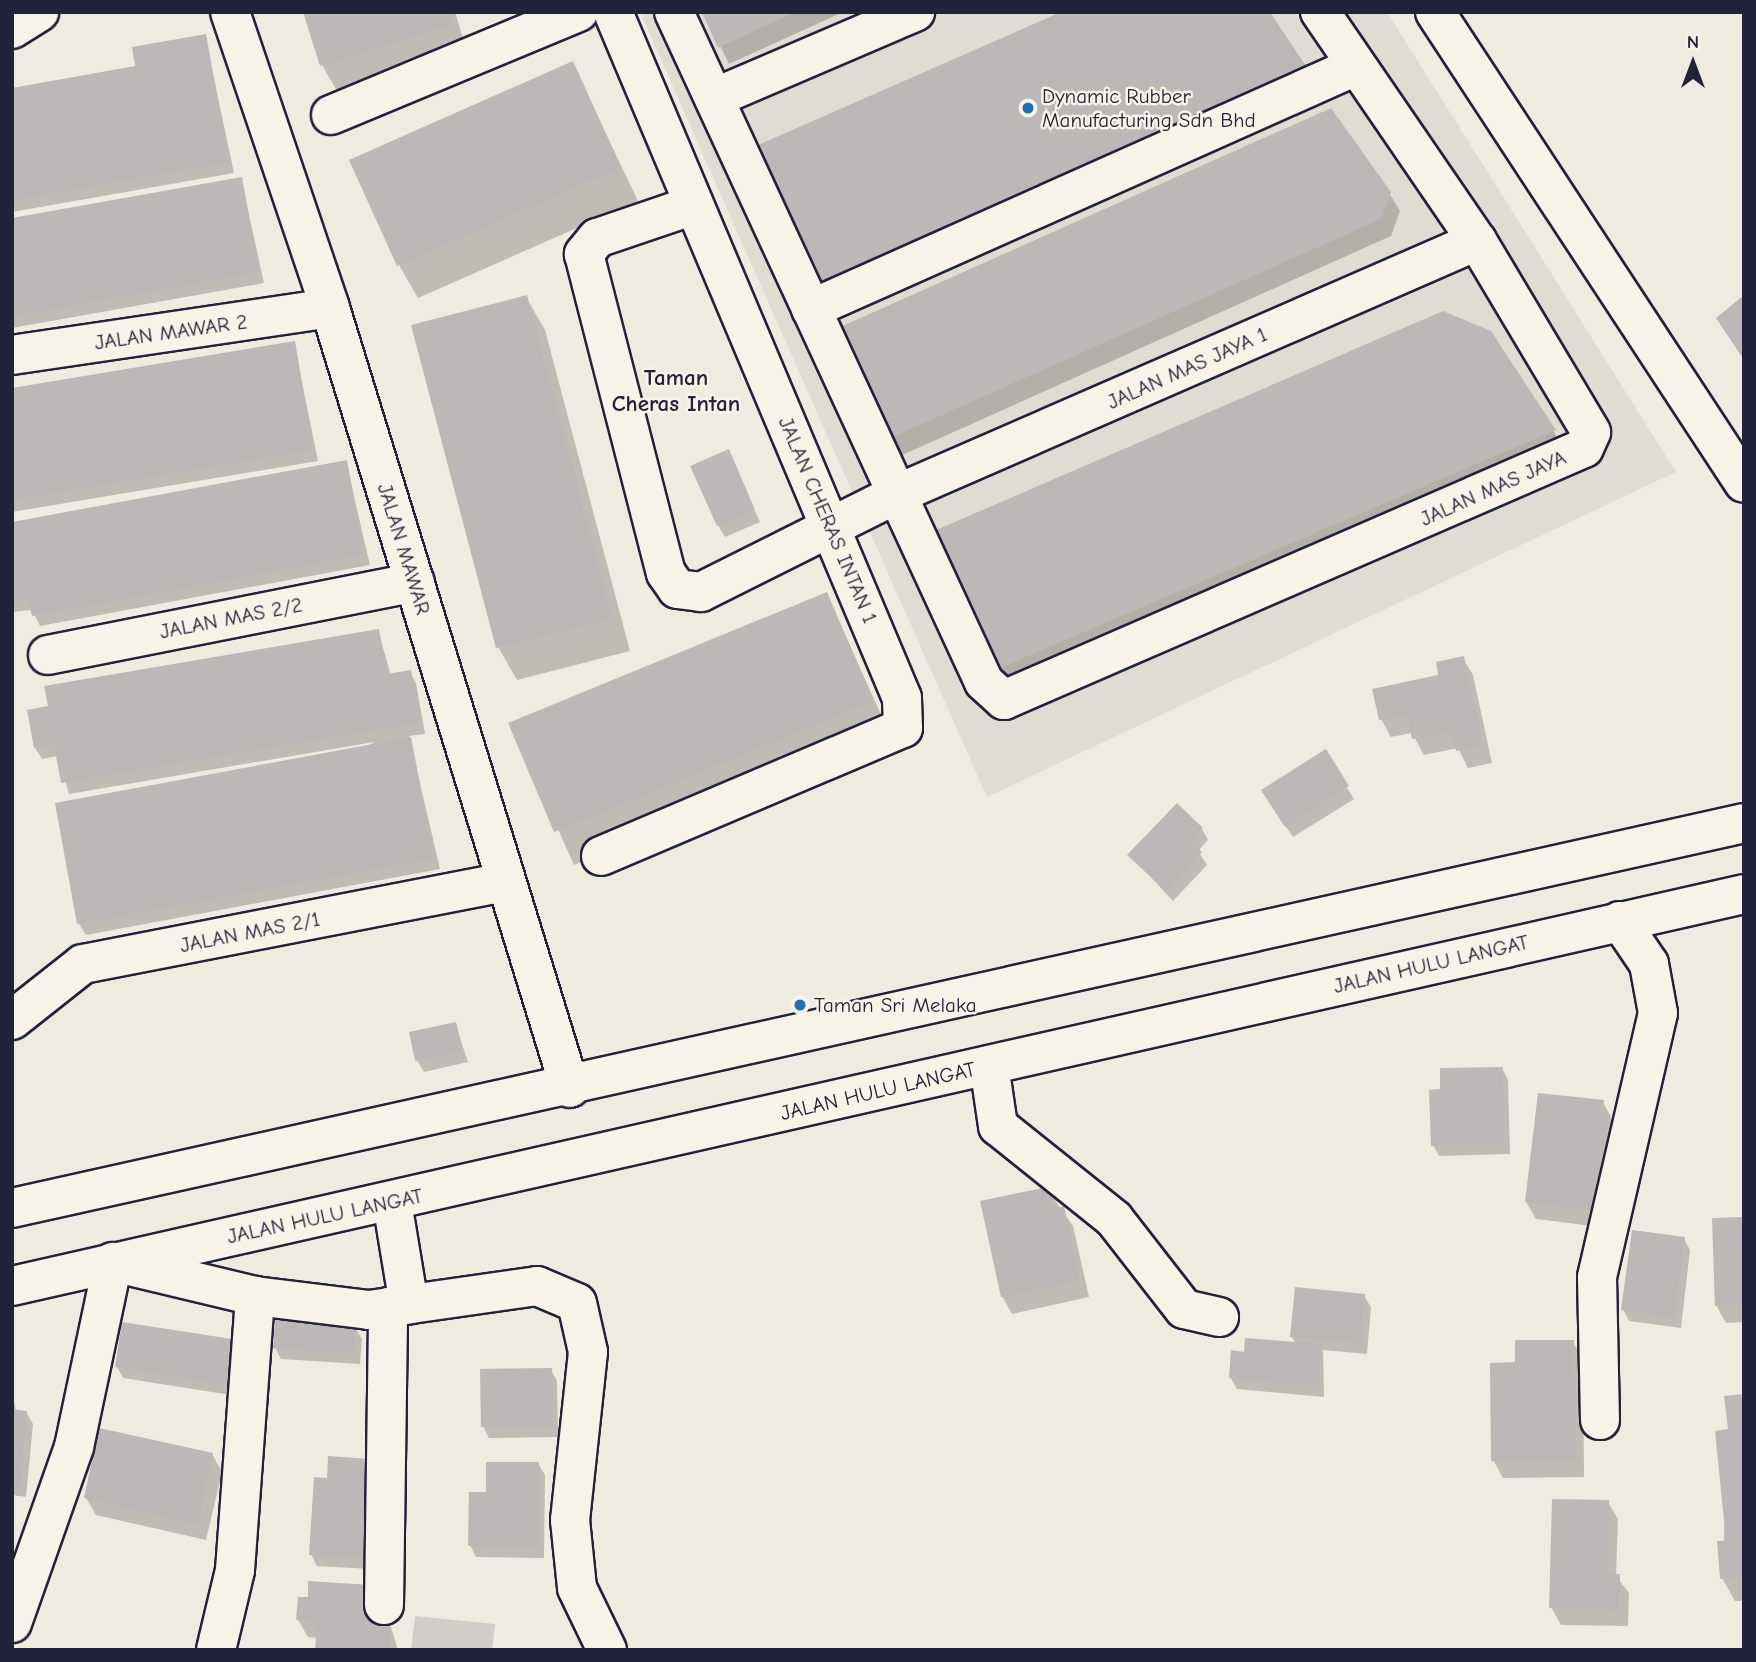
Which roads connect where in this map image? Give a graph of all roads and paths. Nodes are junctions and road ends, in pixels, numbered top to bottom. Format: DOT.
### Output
graph roads {
  1 [pos="39,12"];
  2 [pos="230,12"];
  3 [pos="578,12"];
  4 [pos="613,12"];
  5 [pos="674,12"];
  6 [pos="915,12"];
  7 [pos="1320,12"];
  8 [pos="1435,12"];
  9 [pos="507,26"];
  10 [pos="12,29"];
  11 [pos="1356,66"];
  12 [pos="714,98"];
  13 [pos="331,115"];
  14 [pos="694,205"];
  15 [pos="1477,241"];
  16 [pos="330,308"];
  17 [pos="811,309"];
  18 [pos="12,355"];
  19 [pos="1744,482"];
  20 [pos="897,494"];
  21 [pos="830,526"];
  22 [pos="415,582"];
  23 [pos="48,655"];
  24 [pos="1744,823"];
  25 [pos="601,856"];
  26 [pos="505,882"];
  27 [pos="1744,894"];
  28 [pos="1620,921"];
  29 [pos="12,1020"];
  30 [pos="989,1066"];
  31 [pos="570,1088"];
  32 [pos="392,1202"];
  33 [pos="12,1208"];
  34 [pos="113,1262"];
  35 [pos="12,1286"];
  36 [pos="255,1296"];
  37 [pos="398,1306"];
  38 [pos="1219,1317"];
  39 [pos="1600,1420"];
  40 [pos="384,1605"];
  41 [pos="12,1623"];
  42 [pos="216,1650"];
  43 [pos="607,1650"];
  1 -- 10 [label="street"];
  2 -- 16 [label="street, JALAN MAWAR"];
  3 -- 9 [label="street"];
  4 -- 14 [label="street, JALAN CHERAS INTAN 1"];
  5 -- 12 [label="street"];
  6 -- 12 [label="street"];
  7 -- 11 [label="street, JALAN MAS JAYA"];
  8 -- 19 [label="street"];
  9 -- 13 [label="street"];
  11 -- 15 [label="street, JALAN MAS JAYA"];
  11 -- 17 [label="street"];
  12 -- 17 [label="street"];
  14 -- 21 [label="street, JALAN CHERAS INTAN 1"];
  14 -- 21 [label="street, JALAN MAS JAYA 1"];
  15 -- 20 [label="street, JALAN MAS JAYA 1"];
  15 -- 20 [label="street, JALAN MAS JAYA"];
  16 -- 18 [label="street, JALAN MAWAR 2"];
  16 -- 22 [label="street, JALAN MAWAR"];
  17 -- 20 [label="street"];
  20 -- 21 [label="street, JALAN MAS JAYA 1"];
  21 -- 25 [label="street, JALAN CHERAS INTAN 1"];
  22 -- 23 [label="street, JALAN MAS 2/2"];
  22 -- 26 [label="street, JALAN MAWAR"];
  24 -- 31 [label="street"];
  26 -- 29 [label="street, JALAN MAS 2/1"];
  26 -- 31 [label="street, JALAN MAWAR"];
  27 -- 28 [label="street, JALAN HULU LANGAT"];
  28 -- 30 [label="street, JALAN HULU LANGAT"];
  28 -- 39 [label="street"];
  30 -- 32 [label="street, JALAN HULU LANGAT"];
  30 -- 38 [label="street"];
  31 -- 33 [label="street"];
  32 -- 34 [label="street, JALAN HULU LANGAT"];
  32 -- 37 [label="street"];
  34 -- 35 [label="street, JALAN HULU LANGAT"];
  34 -- 36 [label="street"];
  34 -- 41 [label="street"];
  36 -- 37 [label="street"];
  36 -- 42 [label="street"];
  37 -- 40 [label="street"];
  37 -- 43 [label="street"];
}
